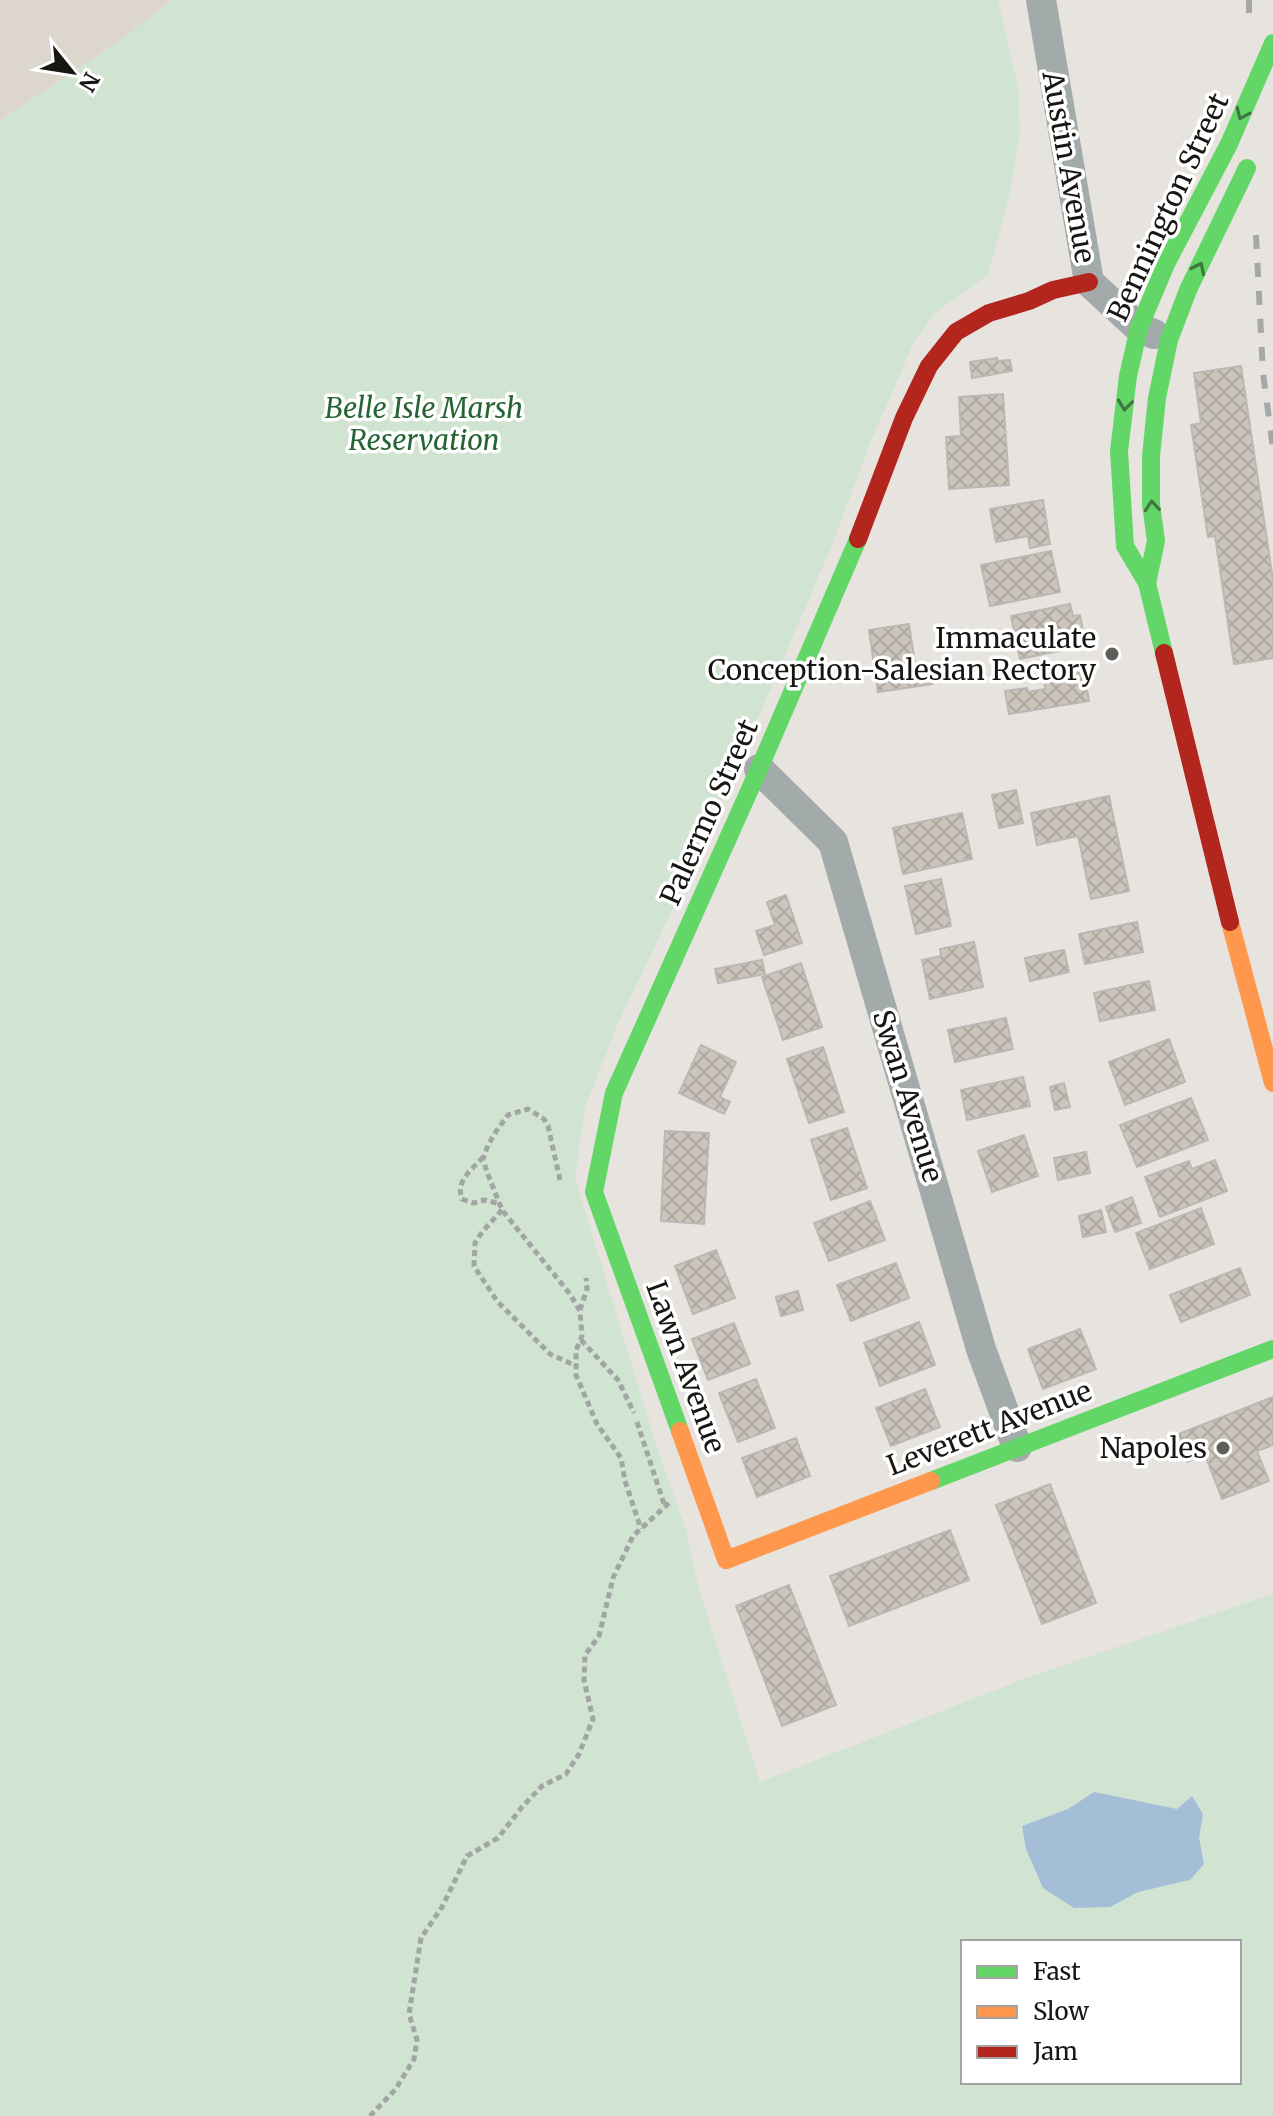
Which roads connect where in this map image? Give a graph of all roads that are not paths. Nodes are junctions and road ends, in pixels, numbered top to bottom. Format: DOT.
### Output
graph roads {
  1 [pos="1041,0"];
  2 [pos="1273,43"];
  3 [pos="1253,155"];
  4 [pos="1089,282"];
  5 [pos="1139,328"];
  6 [pos="1169,340"];
  7 [pos="1121,437"];
  8 [pos="1153,438"];
  9 [pos="1147,583"];
  10 [pos="759,769"];
  11 [pos="1273,1083"];
  12 [pos="594,1192"];
  13 [pos="1273,1349"];
  14 [pos="1017,1447"];
  15 [pos="726,1560"];
  1 -- 4 [label="street, Austin Avenue"];
  2 -- 5 [label="street, Bennington Street, one-way"];
  6 -- 3 [label="street, Bennington Street, one-way"];
  4 -- 5 [label="street, Austin Avenue"];
  4 -- 10 [label="street, Palermo Street"];
  5 -- 6 [label="street, Austin Avenue"];
  5 -- 7 [label="street, Bennington Street, one-way"];
  6 -- 8 [label="street, Bennington Street"];
  7 -- 8 [label="street"];
  7 -- 9 [label="street, Bennington Street"];
  9 -- 8 [label="street, Bennington Street, one-way"];
  9 -- 11 [label="street, Bennington Street"];
  10 -- 12 [label="street, Palermo Street"];
  10 -- 14 [label="street, Swan Avenue"];
  12 -- 15 [label="street, Lawn Avenue"];
  13 -- 14 [label="street, Leverett Avenue"];
  14 -- 15 [label="street, Leverett Avenue"];
}
